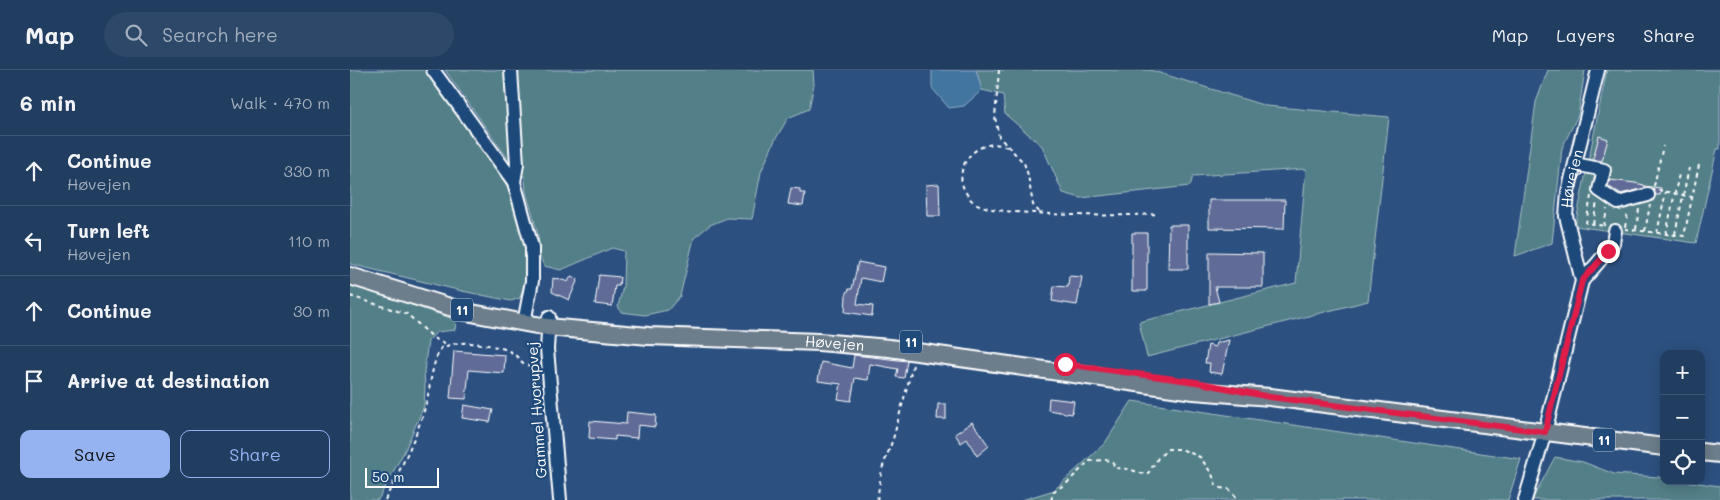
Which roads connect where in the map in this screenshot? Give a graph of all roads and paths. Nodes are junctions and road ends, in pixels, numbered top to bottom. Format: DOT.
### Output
graph roads {
  1 [pos="433,70"];
  2 [pos="510,70"];
  3 [pos="999,70"];
  4 [pos="1598,70"];
  5 [pos="1663,146"];
  6 [pos="1007,147"];
  7 [pos="1575,164"];
  8 [pos="1699,165"];
  9 [pos="1689,168"];
  10 [pos="1679,174"];
  11 [pos="514,182"];
  12 [pos="1666,191"];
  13 [pos="1600,192"];
  14 [pos="1674,193"];
  15 [pos="1684,195"];
  16 [pos="1639,197"];
  17 [pos="1692,197"];
  18 [pos="1041,214"];
  19 [pos="1158,214"];
  20 [pos="1593,224"];
  21 [pos="1615,228"];
  22 [pos="1636,230"];
  23 [pos="1645,231"];
  24 [pos="1657,233"];
  25 [pos="1666,234"];
  26 [pos="1675,235"];
  27 [pos="350,276"];
  28 [pos="1582,281"];
  29 [pos="350,296"];
  30 [pos="524,318"];
  31 [pos="548,322"];
  32 [pos="450,345"];
  33 [pos="916,352"];
  34 [pos="548,367"];
  35 [pos="1270,397"];
  36 [pos="1545,432"];
  37 [pos="1660,446"];
  38 [pos="1705,452"];
  39 [pos="1720,454"];
  40 [pos="385,500"];
  41 [pos="560,500"];
  42 [pos="877,500"];
  43 [pos="1051,500"];
  44 [pos="1239,500"];
  45 [pos="1525,500"];
  1 -- 11 [label="street"];
  2 -- 11 [label="street"];
  3 -- 6 [label="path"];
  4 -- 7 [label="street, Høvejen"];
  5 -- 12 [label="path"];
  6 -- 18 [label="path"];
  6 -- 18 [label="path"];
  7 -- 13 [label="street"];
  7 -- 28 [label="street, Høvejen"];
  8 -- 17 [label="path"];
  9 -- 15 [label="path"];
  10 -- 14 [label="path"];
  11 -- 30 [label="street"];
  12 -- 14 [label="path"];
  12 -- 24 [label="path"];
  13 -- 16 [label="street"];
  13 -- 20 [label="path"];
  13 -- 20 [label="path"];
  13 -- 21 [label="path"];
  14 -- 15 [label="path"];
  14 -- 25 [label="path"];
  15 -- 17 [label="path"];
  15 -- 26 [label="path"];
  16 -- 21 [label="path"];
  16 -- 22 [label="path"];
  16 -- 23 [label="path"];
  17 -- 26 [label="path"];
  18 -- 19 [label="path"];
  20 -- 21 [label="path"];
  21 -- 22 [label="path"];
  21 -- 28 [label="street"];
  22 -- 23 [label="path"];
  23 -- 24 [label="path"];
  24 -- 25 [label="path"];
  25 -- 26 [label="path"];
  27 -- 30 [label="main road, Høvejen / 11"];
  28 -- 36 [label="street, Høvejen"];
  29 -- 32 [label="path"];
  30 -- 31 [label="main road, Høvejen / 11"];
  31 -- 33 [label="main road, Høvejen / 11"];
  31 -- 34 [label="street, Gammel Hvorupvej"];
  31 -- 35 [label="main road, Høvejen / 11"];
  32 -- 34 [label="path"];
  32 -- 40 [label="path"];
  33 -- 35 [label="main road, Høvejen / 11"];
  33 -- 42 [label="path"];
  34 -- 41 [label="street, Gammel Hvorupvej"];
  35 -- 36 [label="main road, Høvejen / 11"];
  36 -- 37 [label="main road, Høvejen / 11"];
  36 -- 45 [label="street"];
  38 -- 39 [label="main road"];
  43 -- 44 [label="path"];
}
